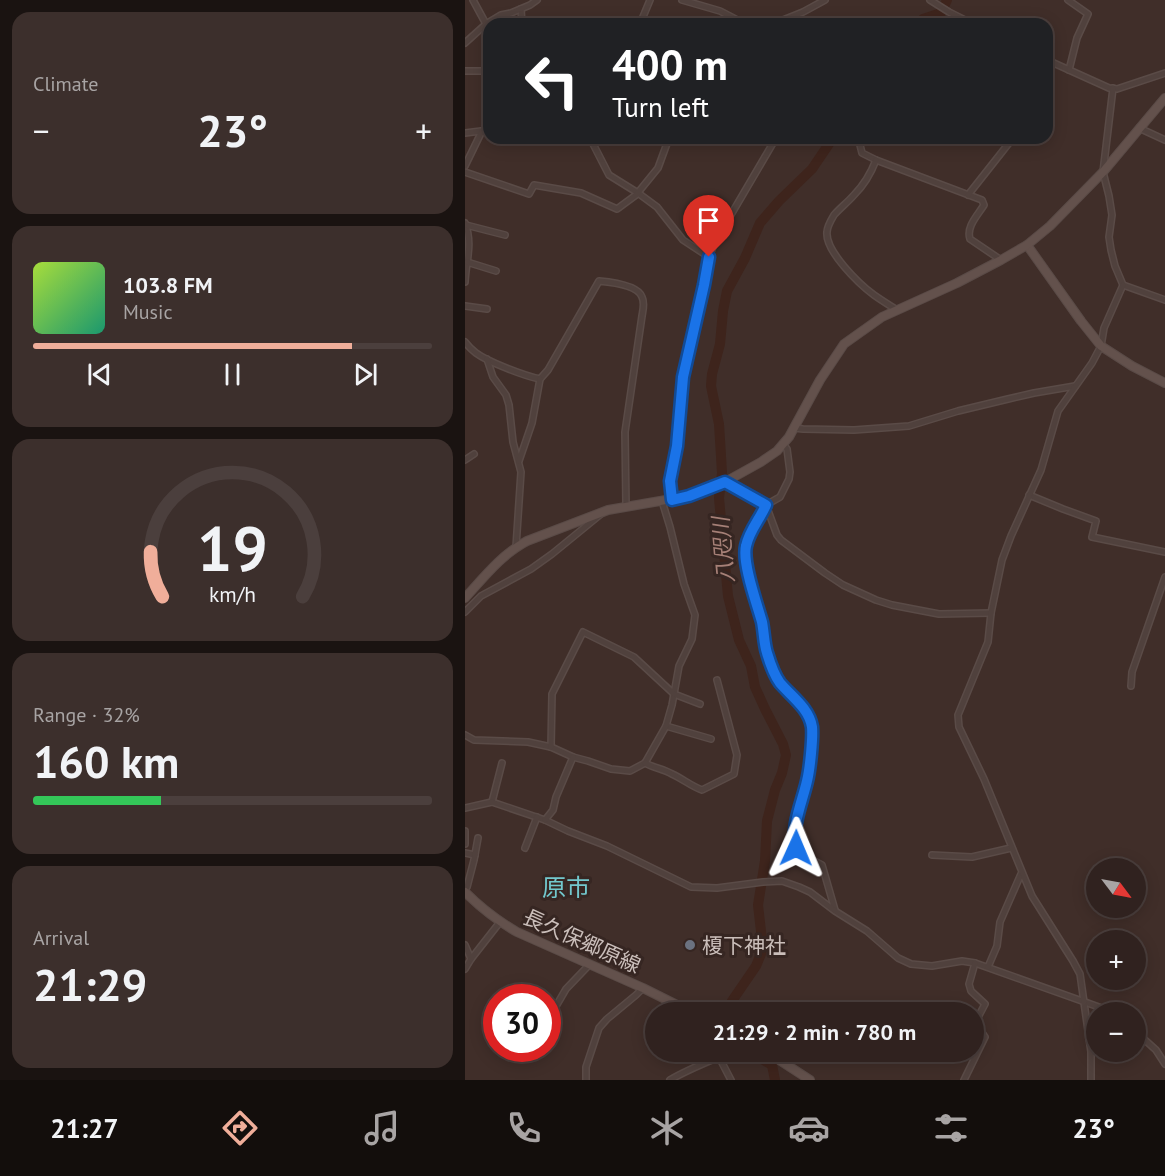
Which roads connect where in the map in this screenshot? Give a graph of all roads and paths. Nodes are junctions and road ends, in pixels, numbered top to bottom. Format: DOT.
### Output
graph roads {
  1 [pos="473,0"];
  2 [pos="537,0"];
  3 [pos="651,0"];
  4 [pos="682,0"];
  5 [pos="825,0"];
  6 [pos="930,0"];
  7 [pos="1068,0"];
  8 [pos="521,9"];
  9 [pos="483,18"];
  10 [pos="496,18"];
  11 [pos="522,18"];
  12 [pos="643,18"];
  13 [pos="733,18"];
  14 [pos="789,18"];
  15 [pos="961,18"];
  16 [pos="483,27"];
  17 [pos="465,43"];
  18 [pos="1053,63"];
  19 [pos="1069,70"];
  20 [pos="465,71"];
  21 [pos="483,71"];
  22 [pos="1165,73"];
  23 [pos="1113,88"];
  24 [pos="1165,98"];
  25 [pos="1139,128"];
  26 [pos="482,131"];
  27 [pos="465,133"];
  28 [pos="1165,140"];
  29 [pos="593,144"];
  30 [pos="667,144"];
  31 [pos="772,144"];
  32 [pos="860,144"];
  33 [pos="1008,144"];
  34 [pos="876,160"];
  35 [pos="465,166"];
  36 [pos="465,172"];
  37 [pos="1103,172"];
  38 [pos="638,193"];
  39 [pos="968,195"];
  40 [pos="465,224"];
  41 [pos="505,235"];
  42 [pos="467,243"];
  43 [pos="1027,245"];
  44 [pos="709,257"];
  45 [pos="1001,261"];
  46 [pos="467,262"];
  47 [pos="496,271"];
  48 [pos="465,282"];
  49 [pos="1123,285"];
  50 [pos="1165,300"];
  51 [pos="465,306"];
  52 [pos="487,309"];
  53 [pos="897,310"];
  54 [pos="465,342"];
  55 [pos="1101,346"];
  56 [pos="486,359"];
  57 [pos="540,379"];
  58 [pos="1165,383"];
  59 [pos="1075,386"];
  60 [pos="794,428"];
  61 [pos="783,444"];
  62 [pos="474,454"];
  63 [pos="465,460"];
  64 [pos="518,462"];
  65 [pos="725,482"];
  66 [pos="1029,495"];
  67 [pos="672,500"];
  68 [pos="662,501"];
  69 [pos="766,505"];
  70 [pos="626,506"];
  71 [pos="605,512"];
  72 [pos="516,547"];
  73 [pos="1165,552"];
  74 [pos="1165,577"];
  75 [pos="465,598"];
  76 [pos="465,612"];
  77 [pos="991,613"];
  78 [pos="717,680"];
  79 [pos="1131,686"];
  80 [pos="674,694"];
  81 [pos="700,704"];
  82 [pos="666,726"];
  83 [pos="465,735"];
  84 [pos="711,740"];
  85 [pos="551,747"];
  86 [pos="573,757"];
  87 [pos="645,763"];
  88 [pos="502,764"];
  89 [pos="492,802"];
  90 [pos="465,808"];
  91 [pos="537,817"];
  92 [pos="545,820"];
  93 [pos="465,831"];
  94 [pos="478,838"];
  95 [pos="465,843"];
  96 [pos="525,848"];
  97 [pos="1011,848"];
  98 [pos="465,853"];
  99 [pos="475,855"];
  100 [pos="932,855"];
  101 [pos="1021,873"];
  102 [pos="465,891"];
  103 [pos="835,910"];
  104 [pos="500,922"];
  105 [pos="465,945"];
  106 [pos="471,959"];
  107 [pos="975,963"];
  108 [pos="590,964"];
  109 [pos="987,967"];
  110 [pos="465,969"];
  111 [pos="643,988"];
  112 [pos="561,998"];
  113 [pos="671,1002"];
  114 [pos="1083,1002"];
  115 [pos="1086,1003"];
  116 [pos="1146,1041"];
  117 [pos="705,1062"];
  118 [pos="723,1062"];
  119 [pos="782,1062"];
  120 [pos="1165,1064"];
  121 [pos="586,1080"];
  122 [pos="670,1080"];
  123 [pos="731,1080"];
  124 [pos="810,1080"];
  125 [pos="964,1080"];
  126 [pos="1091,1080"];
  1 -- 9 [label="street"];
  2 -- 8 [label="street"];
  3 -- 12 [label="street"];
  4 -- 13 [label="street"];
  5 -- 14 [label="street"];
  6 -- 15 [label="street"];
  7 -- 19 [label="street"];
  8 -- 10 [label="street"];
  8 -- 11 [label="street"];
  16 -- 17 [label="street"];
  18 -- 19 [label="street"];
  19 -- 23 [label="street"];
  20 -- 21 [label="street"];
  22 -- 23 [label="street"];
  23 -- 37 [label="street"];
  24 -- 25 [label="main road"];
  25 -- 28 [label="street"];
  25 -- 37 [label="main road"];
  26 -- 27 [label="street"];
  26 -- 35 [label="street"];
  29 -- 38 [label="street"];
  30 -- 38 [label="street"];
  31 -- 44 [label="street"];
  32 -- 34 [label="street"];
  33 -- 39 [label="street"];
  34 -- 39 [label="street"];
  34 -- 53 [label="street"];
  36 -- 38 [label="street"];
  37 -- 43 [label="main road"];
  37 -- 49 [label="street"];
  38 -- 44 [label="street"];
  39 -- 45 [label="street"];
  40 -- 41 [label="street"];
  40 -- 42 [label="street"];
  42 -- 46 [label="street"];
  43 -- 45 [label="main road"];
  43 -- 55 [label="main road"];
  44 -- 67 [label="street"];
  45 -- 53 [label="main road"];
  46 -- 47 [label="street"];
  46 -- 48 [label="street"];
  49 -- 50 [label="street"];
  49 -- 55 [label="street"];
  51 -- 52 [label="street"];
  53 -- 60 [label="main road"];
  54 -- 56 [label="street"];
  55 -- 58 [label="main road"];
  55 -- 59 [label="street"];
  56 -- 57 [label="street"];
  56 -- 64 [label="street"];
  57 -- 64 [label="street"];
  57 -- 70 [label="street"];
  59 -- 60 [label="street"];
  59 -- 66 [label="street"];
  60 -- 61 [label="main road"];
  61 -- 65 [label="main road"];
  61 -- 69 [label="street"];
  62 -- 63 [label="street"];
  64 -- 72 [label="street"];
  65 -- 67 [label="main road"];
  65 -- 69 [label="street"];
  66 -- 73 [label="street"];
  66 -- 77 [label="street"];
  67 -- 68 [label="main road"];
  68 -- 70 [label="main road"];
  68 -- 80 [label="street"];
  69 -- 77 [label="street"];
  69 -- 103 [label="street"];
  70 -- 71 [label="main road"];
  71 -- 72 [label="main road"];
  71 -- 76 [label="street"];
  72 -- 75 [label="main road"];
  74 -- 79 [label="street"];
  77 -- 97 [label="street"];
  78 -- 87 [label="street"];
  80 -- 81 [label="street"];
  80 -- 82 [label="street"];
  80 -- 85 [label="street"];
  82 -- 84 [label="street"];
  82 -- 87 [label="street"];
  83 -- 85 [label="street"];
  85 -- 86 [label="street"];
  86 -- 87 [label="street"];
  86 -- 92 [label="street"];
  88 -- 89 [label="street"];
  89 -- 90 [label="street"];
  89 -- 91 [label="street"];
  91 -- 92 [label="street"];
  91 -- 96 [label="street"];
  92 -- 103 [label="street"];
  93 -- 95 [label="street"];
  94 -- 99 [label="street"];
  97 -- 100 [label="street"];
  97 -- 101 [label="street"];
  98 -- 99 [label="street"];
  99 -- 102 [label="street"];
  101 -- 109 [label="street"];
  101 -- 114 [label="street"];
  102 -- 104 [label="main road, 長久保郷原線"];
  103 -- 107 [label="street"];
  104 -- 106 [label="street"];
  104 -- 108 [label="main road, 長久保郷原線"];
  105 -- 106 [label="street"];
  106 -- 110 [label="street"];
  107 -- 109 [label="street"];
  107 -- 125 [label="street"];
  108 -- 111 [label="main road, 長久保郷原線"];
  108 -- 112 [label="street"];
  109 -- 114 [label="street"];
  111 -- 113 [label="main road, 長久保郷原線"];
  111 -- 121 [label="street"];
  114 -- 115 [label="street"];
  114 -- 126 [label="street"];
  116 -- 120 [label="street"];
  117 -- 122 [label="street"];
  118 -- 123 [label="street"];
  119 -- 124 [label="main road"];
}
